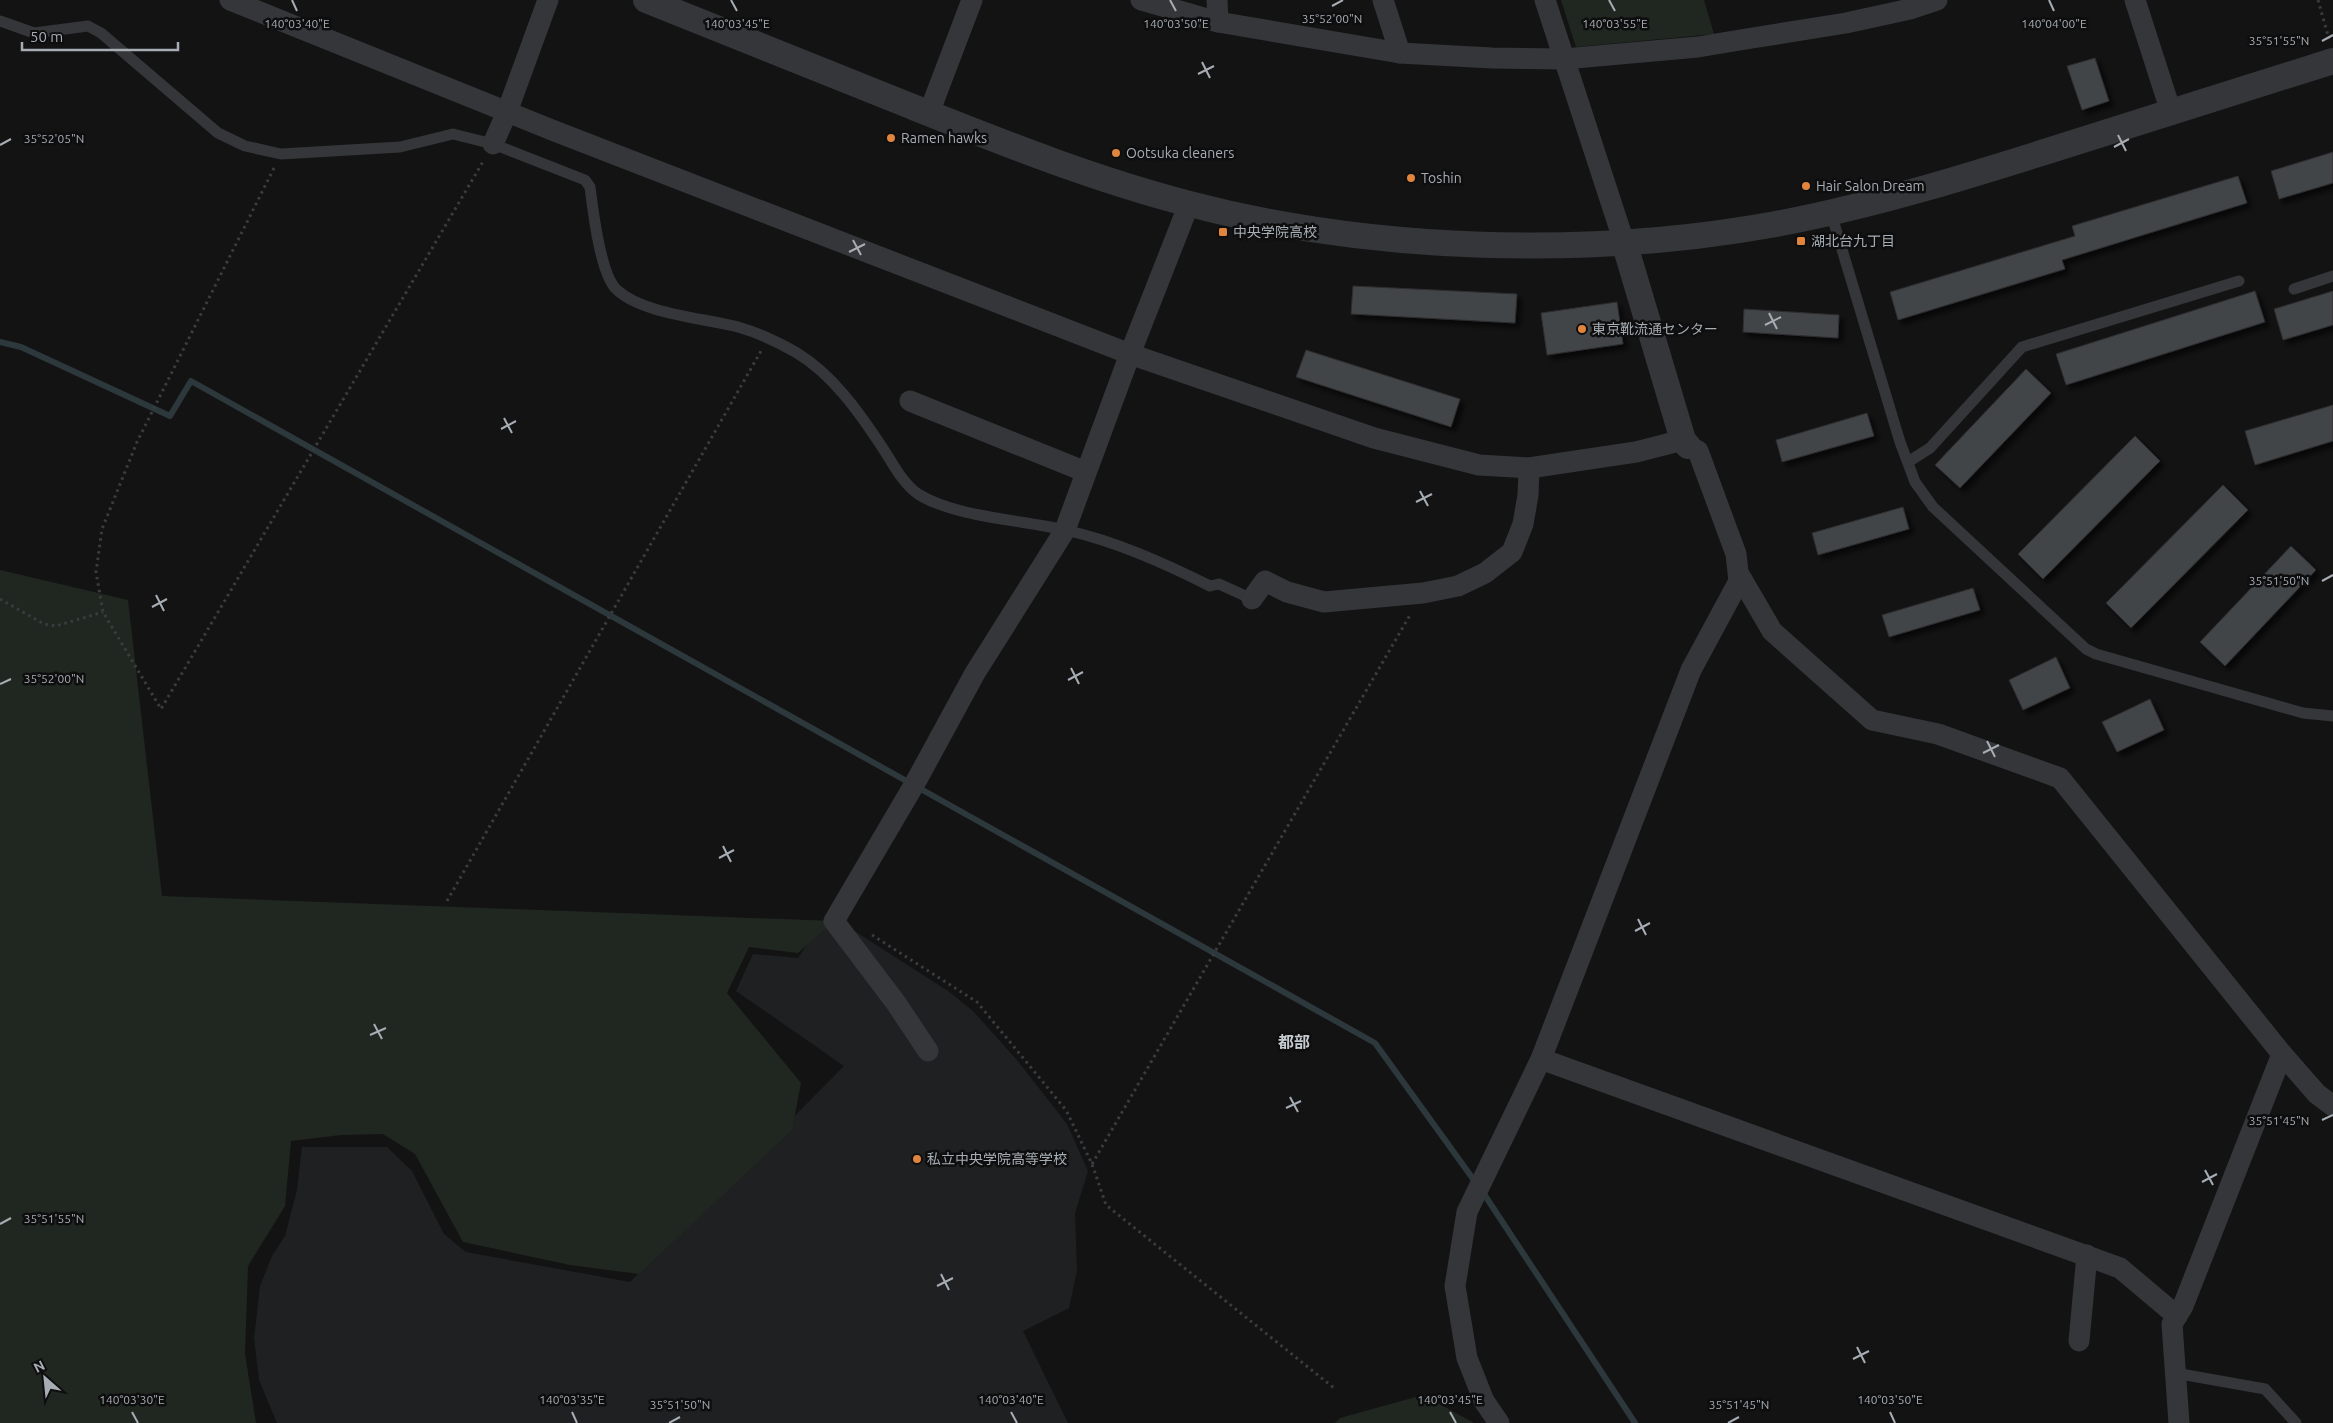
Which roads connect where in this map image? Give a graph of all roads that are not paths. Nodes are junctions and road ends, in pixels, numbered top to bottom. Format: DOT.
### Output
graph roads {
  1 [pos="230,0"];
  2 [pos="548,0"];
  3 [pos="646,0"];
  4 [pos="972,0"];
  5 [pos="1141,0"];
  6 [pos="1217,0"];
  7 [pos="1383,0"];
  8 [pos="1545,0"];
  9 [pos="1937,0"];
  10 [pos="2135,0"];
  11 [pos="1909,4"];
  12 [pos="0,21"];
  13 [pos="1218,22"];
  14 [pos="2332,52"];
  15 [pos="1400,53"];
  16 [pos="1564,59"];
  17 [pos="507,112"];
  18 [pos="2171,112"];
  19 [pos="929,113"];
  20 [pos="493,144"];
  21 [pos="1189,204"];
  22 [pos="1830,213"];
  23 [pos="1624,242"];
  24 [pos="2333,276"];
  25 [pos="2239,281"];
  26 [pos="2294,289"];
  27 [pos="1130,354"];
  28 [pos="910,401"];
  29 [pos="1685,443"];
  30 [pos="1908,462"];
  31 [pos="1529,468"];
  32 [pos="1086,472"];
  33 [pos="1065,530"];
  34 [pos="1740,576"];
  35 [pos="1252,599"];
  36 [pos="2333,716"];
  37 [pos="928,1051"];
  38 [pos="2282,1054"];
  39 [pos="1541,1059"];
  40 [pos="2333,1106"];
  41 [pos="2087,1255"];
  42 [pos="2177,1316"];
  43 [pos="2080,1341"];
  44 [pos="2176,1373"];
  45 [pos="1499,1423"];
  46 [pos="2179,1423"];
  47 [pos="2296,1423"];
  1 -- 17 [label="street"];
  2 -- 17 [label="street"];
  3 -- 19 [label="street"];
  4 -- 19 [label="street"];
  5 -- 13 [label="street"];
  6 -- 13 [label="street"];
  7 -- 15 [label="street"];
  8 -- 16 [label="street"];
  9 -- 11 [label="street"];
  10 -- 18 [label="street"];
  11 -- 16 [label="street"];
  12 -- 20 [label="lane"];
  13 -- 15 [label="street"];
  14 -- 18 [label="street"];
  15 -- 16 [label="street"];
  16 -- 23 [label="street"];
  17 -- 20 [label="street"];
  17 -- 27 [label="street"];
  18 -- 22 [label="street"];
  19 -- 21 [label="street"];
  20 -- 33 [label="lane"];
  21 -- 23 [label="street"];
  21 -- 27 [label="street"];
  22 -- 23 [label="street"];
  22 -- 30 [label="lane"];
  23 -- 29 [label="street"];
  24 -- 26 [label="lane"];
  25 -- 30 [label="lane"];
  27 -- 31 [label="street"];
  27 -- 32 [label="street"];
  28 -- 32 [label="street"];
  29 -- 31 [label="street"];
  29 -- 34 [label="street"];
  30 -- 36 [label="lane"];
  31 -- 35 [label="street"];
  32 -- 33 [label="street"];
  33 -- 35 [label="lane"];
  33 -- 37 [label="street"];
  34 -- 38 [label="street"];
  34 -- 39 [label="street"];
  38 -- 40 [label="street"];
  38 -- 42 [label="street"];
  39 -- 41 [label="street"];
  39 -- 45 [label="street"];
  41 -- 42 [label="street"];
  41 -- 43 [label="street"];
  42 -- 44 [label="street"];
  44 -- 46 [label="street"];
  44 -- 47 [label="lane"];
}
